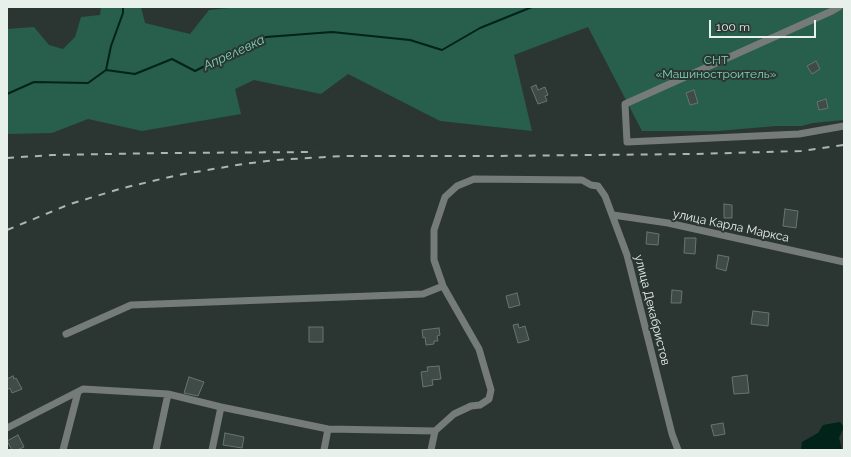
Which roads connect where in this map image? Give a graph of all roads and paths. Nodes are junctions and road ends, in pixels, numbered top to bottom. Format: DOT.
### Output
graph roads {
  1 [pos="839,7"];
  2 [pos="844,126"];
  3 [pos="613,215"];
  4 [pos="844,262"];
  5 [pos="443,286"];
  6 [pos="66,334"];
  7 [pos="78,392"];
  8 [pos="168,394"];
  9 [pos="221,407"];
  10 [pos="7,428"];
  11 [pos="328,430"];
  12 [pos="434,431"];
  13 [pos="63,450"];
  14 [pos="156,450"];
  15 [pos="212,450"];
  16 [pos="324,450"];
  17 [pos="431,450"];
  18 [pos="678,450"];
  1 -- 2 [label="street"];
  3 -- 4 [label="street, улица Карла Маркса"];
  3 -- 5 [label="street, улица Декабристов"];
  3 -- 18 [label="street, улица Декабристов"];
  5 -- 6 [label="street"];
  5 -- 12 [label="street"];
  7 -- 8 [label="street"];
  7 -- 10 [label="street"];
  7 -- 13 [label="street"];
  8 -- 9 [label="street"];
  8 -- 14 [label="street"];
  9 -- 11 [label="street"];
  9 -- 15 [label="street"];
  11 -- 12 [label="street"];
  11 -- 16 [label="street"];
  12 -- 17 [label="street"];
}
